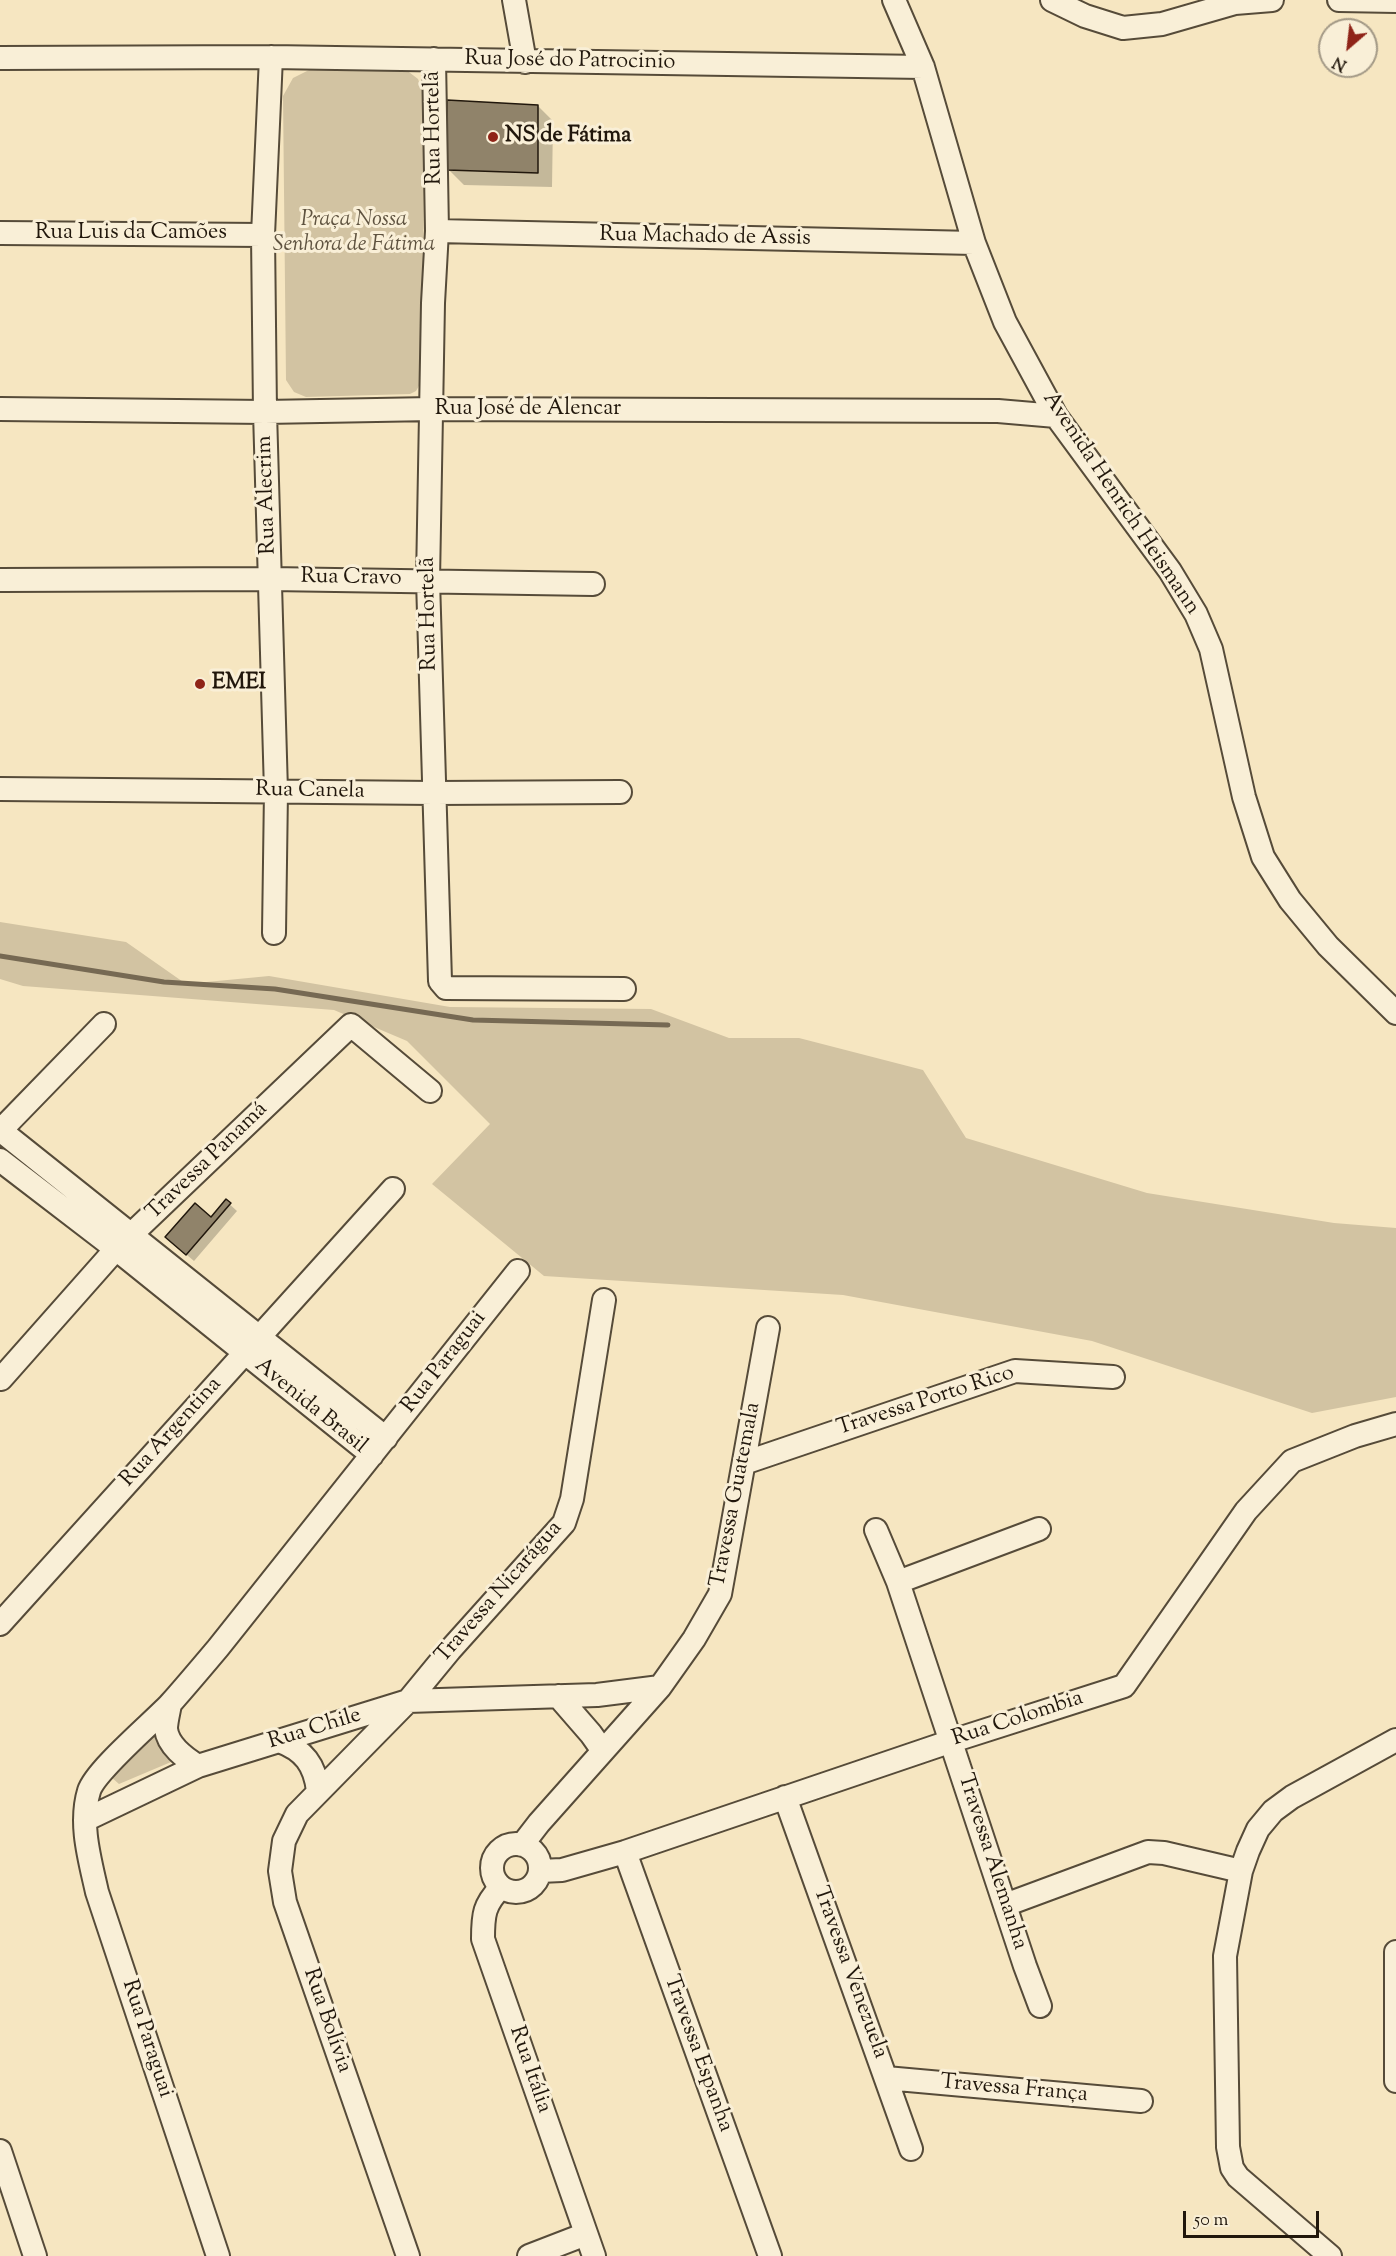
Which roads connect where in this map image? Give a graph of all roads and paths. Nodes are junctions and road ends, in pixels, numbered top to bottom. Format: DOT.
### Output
graph roads {
  1 [pos="514,0"];
  2 [pos="894,0"];
  3 [pos="1052,0"];
  4 [pos="1263,0"];
  5 [pos="1272,0"];
  6 [pos="1340,0"];
  7 [pos="1396,1"];
  8 [pos="271,57"];
  9 [pos="0,58"];
  10 [pos="434,59"];
  11 [pos="525,62"];
  12 [pos="923,67"];
  13 [pos="437,231"];
  14 [pos="0,233"];
  15 [pos="263,235"];
  16 [pos="974,243"];
  17 [pos="0,409"];
  18 [pos="432,409"];
  19 [pos="265,412"];
  20 [pos="1056,416"];
  21 [pos="271,579"];
  22 [pos="0,580"];
  23 [pos="428,580"];
  24 [pos="593,584"];
  25 [pos="0,789"];
  26 [pos="276,791"];
  27 [pos="620,792"];
  28 [pos="434,793"];
  29 [pos="274,933"];
  30 [pos="624,989"];
  31 [pos="1396,1013"];
  32 [pos="105,1024"];
  33 [pos="429,1091"];
  34 [pos="0,1130"];
  35 [pos="0,1160"];
  36 [pos="393,1190"];
  37 [pos="73,1202"];
  38 [pos="123,1242"];
  39 [pos="518,1271"];
  40 [pos="604,1300"];
  41 [pos="768,1328"];
  42 [pos="251,1346"];
  43 [pos="1113,1377"];
  44 [pos="1,1379"];
  45 [pos="1396,1424"];
  46 [pos="386,1437"];
  47 [pos="372,1455"];
  48 [pos="744,1463"];
  49 [pos="1039,1529"];
  50 [pos="876,1530"];
  51 [pos="898,1582"];
  52 [pos="0,1624"];
  53 [pos="660,1687"];
  54 [pos="558,1696"];
  55 [pos="408,1701"];
  56 [pos="170,1704"];
  57 [pos="1396,1740"];
  58 [pos="279,1741"];
  59 [pos="952,1741"];
  60 [pos="603,1751"];
  61 [pos="198,1766"];
  62 [pos="318,1791"];
  63 [pos="785,1797"];
  64 [pos="85,1820"];
  65 [pos="522,1845"];
  66 [pos="625,1852"];
  67 [pos="540,1870"];
  68 [pos="1241,1871"];
  69 [pos="501,1887"];
  70 [pos="1005,1905"];
  71 [pos="1396,1952"];
  72 [pos="1040,2006"];
  73 [pos="886,2078"];
  74 [pos="1396,2081"];
  75 [pos="1142,2101"];
  76 [pos="911,2149"];
  77 [pos="0,2151"];
  78 [pos="586,2234"];
  79 [pos="35,2256"];
  80 [pos="218,2256"];
  81 [pos="408,2256"];
  82 [pos="529,2256"];
  83 [pos="594,2256"];
  84 [pos="770,2256"];
  85 [pos="1330,2256"];
  1 -- 11 [label="street"];
  2 -- 12 [label="street, Avenida Henrich Heismann"];
  3 -- 4 [label="street"];
  4 -- 5 [label="street"];
  6 -- 7 [label="street"];
  8 -- 9 [label="street, Rua José do Patrocinio"];
  8 -- 10 [label="street, Rua José do Patrocinio"];
  8 -- 15 [label="street, Rua Alecrim"];
  10 -- 11 [label="street, Rua José do Patrocinio"];
  10 -- 13 [label="street, Rua Hortelã"];
  11 -- 12 [label="street, Rua José do Patrocinio"];
  12 -- 16 [label="street, Avenida Henrich Heismann"];
  13 -- 16 [label="street, Rua Machado de Assis"];
  13 -- 18 [label="street, Rua Hortelã"];
  14 -- 15 [label="street, Rua Luis da Camões"];
  15 -- 19 [label="street, Rua Alecrim"];
  16 -- 20 [label="street, Avenida Henrich Heismann"];
  17 -- 19 [label="street, Rua José de Alencar"];
  18 -- 19 [label="street, Rua José de Alencar"];
  18 -- 20 [label="street, Rua José de Alencar"];
  18 -- 23 [label="street, Rua Hortelã"];
  19 -- 21 [label="street, Rua Alecrim"];
  20 -- 31 [label="street, Avenida Henrich Heismann"];
  21 -- 22 [label="street, Rua Cravo"];
  21 -- 23 [label="street, Rua Cravo"];
  21 -- 26 [label="street, Rua Alecrim"];
  23 -- 24 [label="street, Rua Cravo"];
  23 -- 28 [label="street, Rua Hortelã"];
  25 -- 26 [label="street, Rua Canela"];
  26 -- 28 [label="street, Rua Canela"];
  26 -- 29 [label="street, Rua Alecrim"];
  27 -- 28 [label="street, Rua Canela"];
  28 -- 30 [label="street, Rua Hortelã"];
  32 -- 34 [label="street"];
  33 -- 38 [label="street, Travessa Panamá"];
  34 -- 37 [label="street, Avenida Brasil"];
  35 -- 37 [label="street, Avenida Brasil"];
  36 -- 42 [label="street, Rua Argentina"];
  37 -- 38 [label="street, Avenida Brasil"];
  38 -- 42 [label="street, Avenida Brasil"];
  38 -- 44 [label="street, Travessa Panamá"];
  39 -- 46 [label="street, Rua Paraguai"];
  40 -- 55 [label="street, Travessa Nicarágua"];
  41 -- 48 [label="street, Travessa Guatemala"];
  42 -- 46 [label="street, Avenida Brasil"];
  42 -- 47 [label="street, Avenida Brasil"];
  42 -- 52 [label="street, Rua Argentina"];
  43 -- 48 [label="street, Travessa Porto Rico"];
  45 -- 59 [label="street, Rua Colombia"];
  46 -- 47 [label="street, Rua Paraguai"];
  47 -- 56 [label="street, Avenida Brasil"];
  48 -- 53 [label="street, Travessa Guatemala"];
  49 -- 51 [label="street"];
  50 -- 51 [label="street, Travessa Alemanha"];
  51 -- 59 [label="street, Travessa Alemanha"];
  53 -- 54 [label="street, Rua Chile"];
  53 -- 60 [label="street, Travessa Guatemala"];
  54 -- 55 [label="street, Rua Chile"];
  54 -- 60 [label="street"];
  55 -- 58 [label="street, Rua Chile"];
  55 -- 62 [label="street, Travessa Nicarágua"];
  56 -- 61 [label="street"];
  56 -- 64 [label="street, Avenida Brasil"];
  57 -- 68 [label="street"];
  58 -- 61 [label="street, Rua Chile"];
  58 -- 62 [label="street"];
  59 -- 63 [label="street, Rua Colombia"];
  59 -- 70 [label="street, Travessa Alemanha"];
  60 -- 65 [label="street, Travessa Guatemala"];
  61 -- 64 [label="street, Rua Chile"];
  62 -- 81 [label="street, Rua Bolívia"];
  63 -- 66 [label="street, Rua Colombia"];
  63 -- 73 [label="street, Travessa Venezuela"];
  64 -- 80 [label="street, Rua Paraguai"];
  65 -- 67 [label="street"];
  65 -- 69 [label="street"];
  66 -- 67 [label="street, Rua Colombia"];
  66 -- 84 [label="street, Travessa Espanha"];
  67 -- 69 [label="street"];
  68 -- 70 [label="street"];
  68 -- 85 [label="street"];
  69 -- 78 [label="street, Rua Itália"];
  70 -- 72 [label="street, Travessa Alemanha"];
  71 -- 74 [label="street"];
  73 -- 75 [label="street, Travessa França"];
  73 -- 76 [label="street, Travessa Venezuela"];
  77 -- 79 [label="street"];
  78 -- 82 [label="street"];
  78 -- 83 [label="street, Rua Itália"];
}
